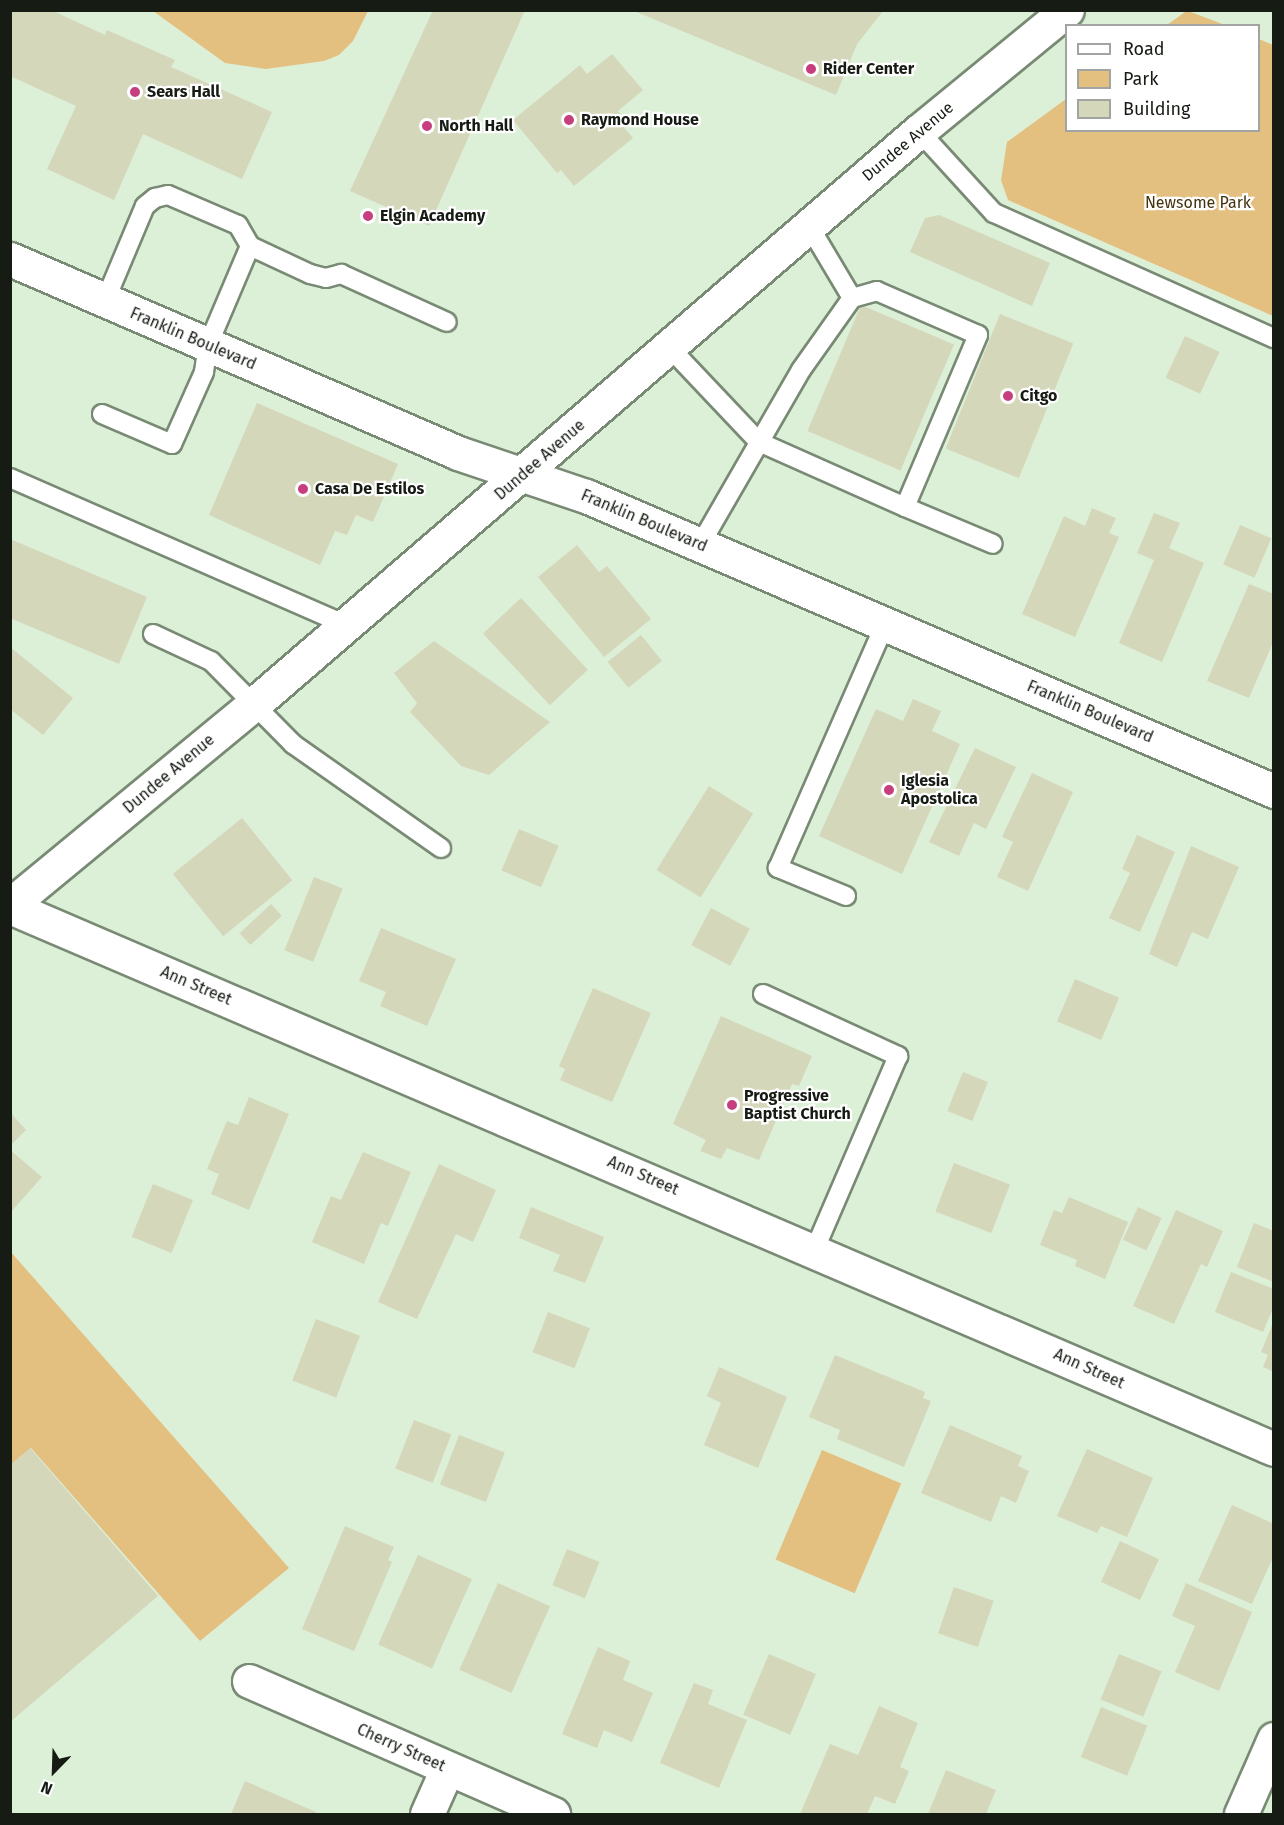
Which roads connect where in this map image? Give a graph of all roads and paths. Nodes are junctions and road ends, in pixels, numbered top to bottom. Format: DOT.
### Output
graph roads {
  1 [pos="1067,10"];
  2 [pos="919,131"];
  3 [pos="809,226"];
  4 [pos="250,246"];
  5 [pos="10,259"];
  6 [pos="852,298"];
  7 [pos="105,301"];
  8 [pos="447,322"];
  9 [pos="1274,338"];
  10 [pos="208,345"];
  11 [pos="670,348"];
  12 [pos="102,414"];
  13 [pos="759,442"];
  14 [pos="525,473"];
  15 [pos="10,478"];
  16 [pos="905,507"];
  17 [pos="993,544"];
  18 [pos="700,545"];
  19 [pos="885,624"];
  20 [pos="346,625"];
  21 [pos="153,634"];
  22 [pos="253,705"];
  23 [pos="1274,791"];
  24 [pos="441,848"];
  25 [pos="846,897"];
  26 [pos="10,906"];
  27 [pos="763,994"];
  28 [pos="815,1249"];
  29 [pos="1274,1449"];
  30 [pos="249,1681"];
  31 [pos="1274,1739"];
  32 [pos="447,1769"];
  33 [pos="427,1815"];
  34 [pos="553,1815"];
  35 [pos="1242,1815"];
  1 -- 2 [label="street, Dundee Avenue"];
  2 -- 3 [label="street, Dundee Avenue"];
  2 -- 9 [label="lane"];
  3 -- 6 [label="lane"];
  3 -- 11 [label="street, Dundee Avenue"];
  4 -- 7 [label="lane"];
  4 -- 8 [label="lane"];
  4 -- 10 [label="lane"];
  5 -- 7 [label="street, Franklin Boulevard"];
  6 -- 13 [label="lane"];
  6 -- 16 [label="lane"];
  7 -- 10 [label="street, Franklin Boulevard"];
  10 -- 12 [label="lane"];
  10 -- 14 [label="street, Franklin Boulevard"];
  11 -- 13 [label="lane"];
  11 -- 14 [label="street, Dundee Avenue"];
  13 -- 16 [label="lane"];
  13 -- 18 [label="lane"];
  14 -- 18 [label="street, Franklin Boulevard"];
  14 -- 20 [label="street, Dundee Avenue"];
  15 -- 20 [label="lane"];
  16 -- 17 [label="lane"];
  18 -- 19 [label="street, Franklin Boulevard"];
  19 -- 23 [label="street, Franklin Boulevard"];
  19 -- 25 [label="lane"];
  20 -- 22 [label="street, Dundee Avenue"];
  21 -- 22 [label="lane"];
  22 -- 24 [label="lane"];
  22 -- 26 [label="street, Dundee Avenue"];
  26 -- 28 [label="street, Ann Street"];
  27 -- 28 [label="lane"];
  28 -- 29 [label="street, Ann Street"];
  30 -- 32 [label="street, Cherry Street"];
  31 -- 35 [label="street"];
  32 -- 33 [label="street"];
  32 -- 34 [label="street, Cherry Street"];
}
